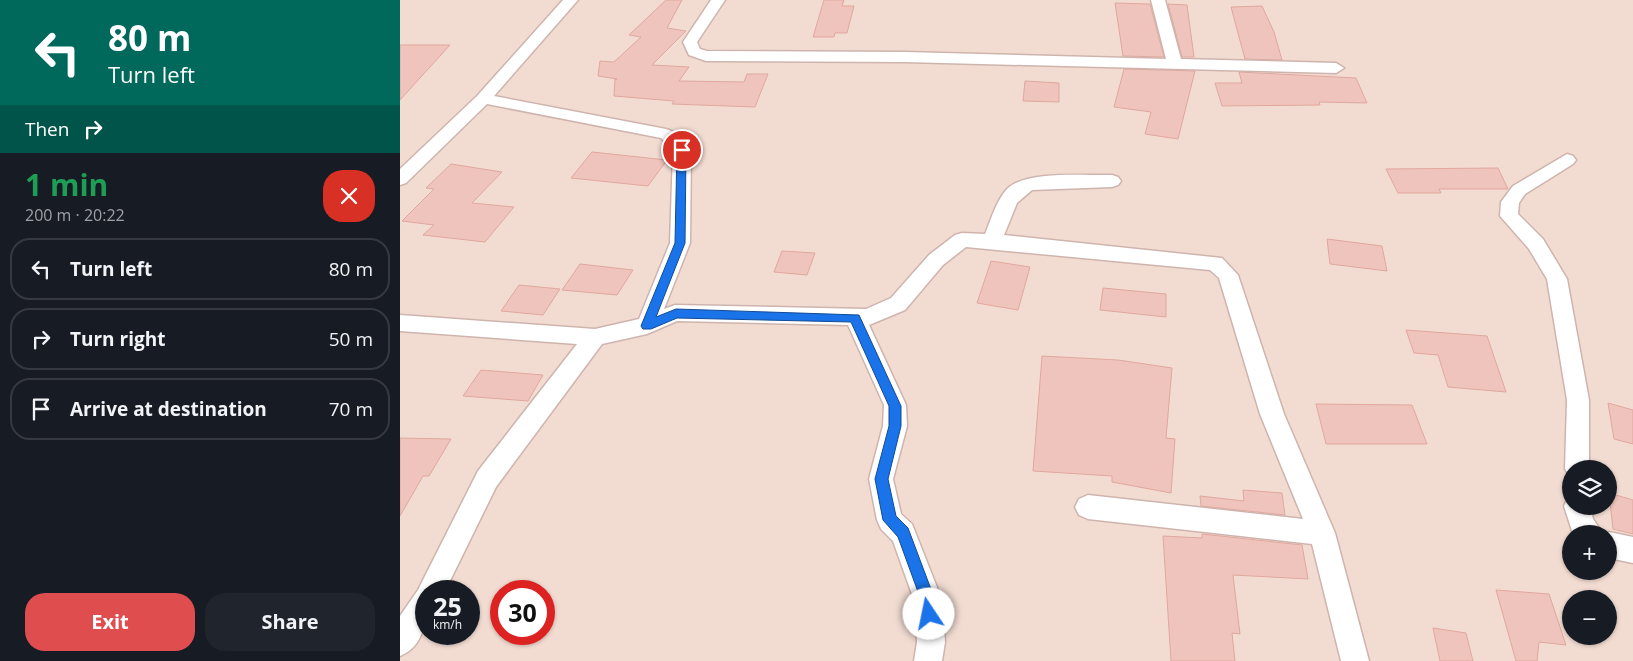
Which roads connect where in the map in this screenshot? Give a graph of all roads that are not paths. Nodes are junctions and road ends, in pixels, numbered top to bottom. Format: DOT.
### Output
graph roads {
  1 [pos="570,0"];
  2 [pos="718,0"];
  3 [pos="1158,0"];
  4 [pos="1175,65"];
  5 [pos="1336,68"];
  6 [pos="483,99"];
  7 [pos="1567,160"];
  8 [pos="400,179"];
  9 [pos="1112,181"];
  10 [pos="992,241"];
  11 [pos="855,318"];
  12 [pos="400,323"];
  13 [pos="647,326"];
  14 [pos="595,337"];
  15 [pos="1577,460"];
  16 [pos="1088,507"];
  17 [pos="1322,533"];
  18 [pos="1617,547"];
  19 [pos="1633,550"];
  20 [pos="436,580"];
  21 [pos="415,618"];
  22 [pos="400,642"];
  23 [pos="928,661"];
  24 [pos="1356,661"];
  1 -- 6 [label="street"];
  2 -- 4 [label="street"];
  3 -- 4 [label="street"];
  4 -- 5 [label="street"];
  6 -- 8 [label="street"];
  6 -- 13 [label="street"];
  7 -- 15 [label="street"];
  9 -- 10 [label="street"];
  10 -- 11 [label="street"];
  10 -- 17 [label="street"];
  11 -- 13 [label="street"];
  11 -- 23 [label="street"];
  12 -- 14 [label="street"];
  13 -- 14 [label="street"];
  14 -- 20 [label="street"];
  16 -- 17 [label="street"];
  17 -- 24 [label="street"];
  18 -- 19 [label="street"];
  21 -- 22 [label="street"];
}
